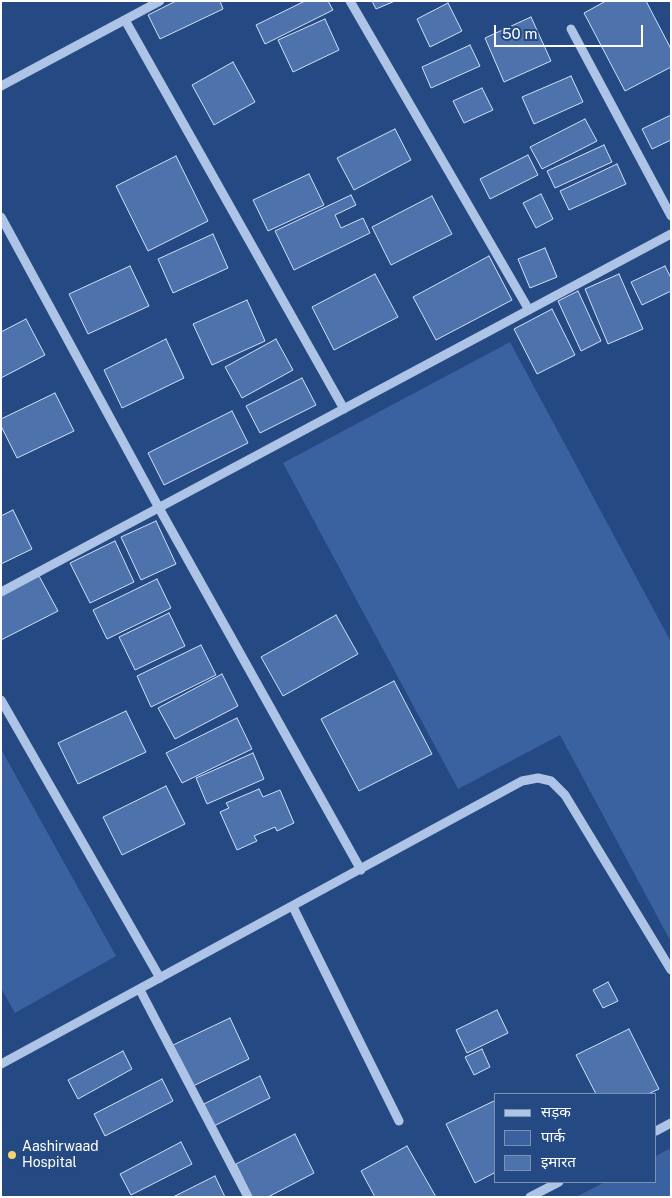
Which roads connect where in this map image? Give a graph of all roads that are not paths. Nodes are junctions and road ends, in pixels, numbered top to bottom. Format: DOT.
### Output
graph roads {
  1 [pos="160,1"];
  2 [pos="350,1"];
  3 [pos="125,20"];
  4 [pos="571,29"];
  5 [pos="1,86"];
  6 [pos="671,216"];
  7 [pos="1,217"];
  8 [pos="671,234"];
  9 [pos="530,310"];
  10 [pos="344,409"];
  11 [pos="159,508"];
  12 [pos="1,592"];
  13 [pos="1,700"];
  14 [pos="361,870"];
  15 [pos="293,907"];
  16 [pos="671,970"];
  17 [pos="160,978"];
  18 [pos="140,990"];
  19 [pos="1,1064"];
  20 [pos="399,1121"];
  21 [pos="671,1123"];
  22 [pos="657,1130"];
  23 [pos="557,1183"];
  24 [pos="248,1197"];
  25 [pos="530,1197"];
  1 -- 3 [label="street"];
  2 -- 9 [label="street"];
  3 -- 5 [label="street"];
  3 -- 10 [label="street"];
  4 -- 6 [label="street"];
  7 -- 11 [label="street"];
  8 -- 9 [label="street"];
  9 -- 10 [label="street"];
  10 -- 11 [label="street"];
  11 -- 12 [label="street"];
  11 -- 14 [label="street"];
  13 -- 17 [label="street"];
  14 -- 15 [label="street"];
  14 -- 16 [label="street"];
  15 -- 17 [label="street"];
  15 -- 20 [label="street"];
  17 -- 18 [label="street"];
  18 -- 19 [label="street"];
  18 -- 24 [label="street"];
  21 -- 22 [label="street"];
  23 -- 25 [label="street"];
}
